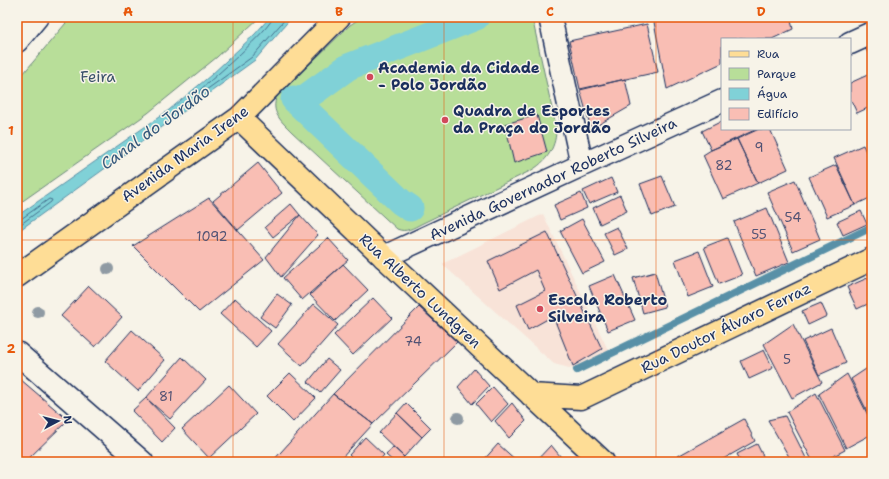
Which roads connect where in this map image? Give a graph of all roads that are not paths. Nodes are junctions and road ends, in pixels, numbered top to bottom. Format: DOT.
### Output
graph roads {
  1 [pos="37,17"];
  2 [pos="339,17"];
  3 [pos="550,17"];
  4 [pos="872,33"];
  5 [pos="17,41"];
  6 [pos="851,43"];
  7 [pos="721,101"];
  8 [pos="239,118"];
  9 [pos="582,165"];
  10 [pos="384,257"];
  11 [pos="872,258"];
  12 [pos="17,276"];
  13 [pos="17,353"];
  14 [pos="531,395"];
  15 [pos="581,398"];
  16 [pos="567,429"];
  17 [pos="142,462"];
  18 [pos="603,462"];
  1 -- 5 [label="street"];
  2 -- 8 [label="main road, Avenida Maria Irene"];
  3 -- 9 [label="street"];
  4 -- 6 [label="street"];
  7 -- 9 [label="street, Avenida Governador Roberto Silveira"];
  8 -- 10 [label="main road, Rua Alberto Lundgren"];
  8 -- 12 [label="main road, Avenida Maria Irene"];
  9 -- 10 [label="street, Avenida Governador Roberto Silveira"];
  10 -- 14 [label="main road, Rua Alberto Lundgren"];
  11 -- 15 [label="main road, Rua Doutor Álvaro Ferraz"];
  13 -- 17 [label="street"];
  14 -- 15 [label="main road, Rua Doutor Álvaro Ferraz"];
  14 -- 16 [label="main road, Rua Alberto Lundgren"];
  15 -- 16 [label="main road"];
  16 -- 18 [label="main road, Rua Alberto Lundgren"];
}
